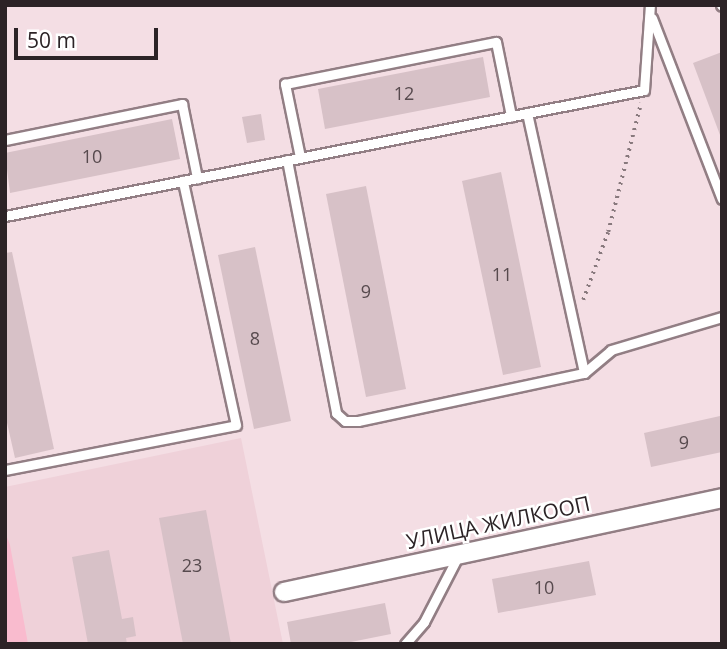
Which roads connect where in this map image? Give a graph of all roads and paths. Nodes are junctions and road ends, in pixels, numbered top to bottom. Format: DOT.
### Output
graph roads {
  1 [pos="650,9"];
  2 [pos="644,90"];
  3 [pos="527,113"];
  4 [pos="511,117"];
  5 [pos="5,140"];
  6 [pos="300,157"];
  7 [pos="287,160"];
  8 [pos="197,177"];
  9 [pos="183,180"];
  10 [pos="722,199"];
  11 [pos="5,216"];
  12 [pos="722,317"];
  13 [pos="573,328"];
  14 [pos="584,373"];
  15 [pos="5,470"];
  16 [pos="722,498"];
  17 [pos="460,553"];
  18 [pos="284,592"];
  19 [pos="405,644"];
  1 -- 2 [label="lane"];
  1 -- 10 [label="lane"];
  2 -- 3 [label="lane"];
  2 -- 13 [label="path"];
  3 -- 4 [label="lane"];
  3 -- 13 [label="lane"];
  4 -- 6 [label="lane"];
  4 -- 6 [label="lane"];
  5 -- 8 [label="lane"];
  6 -- 7 [label="lane"];
  7 -- 8 [label="lane"];
  7 -- 14 [label="lane"];
  8 -- 9 [label="lane"];
  9 -- 11 [label="lane"];
  9 -- 15 [label="lane"];
  12 -- 14 [label="lane"];
  13 -- 14 [label="lane"];
  16 -- 17 [label="street, УЛИЦА ЖИЛКООП"];
  17 -- 18 [label="street, УЛИЦА ЖИЛКООП"];
  17 -- 19 [label="lane"];
}
